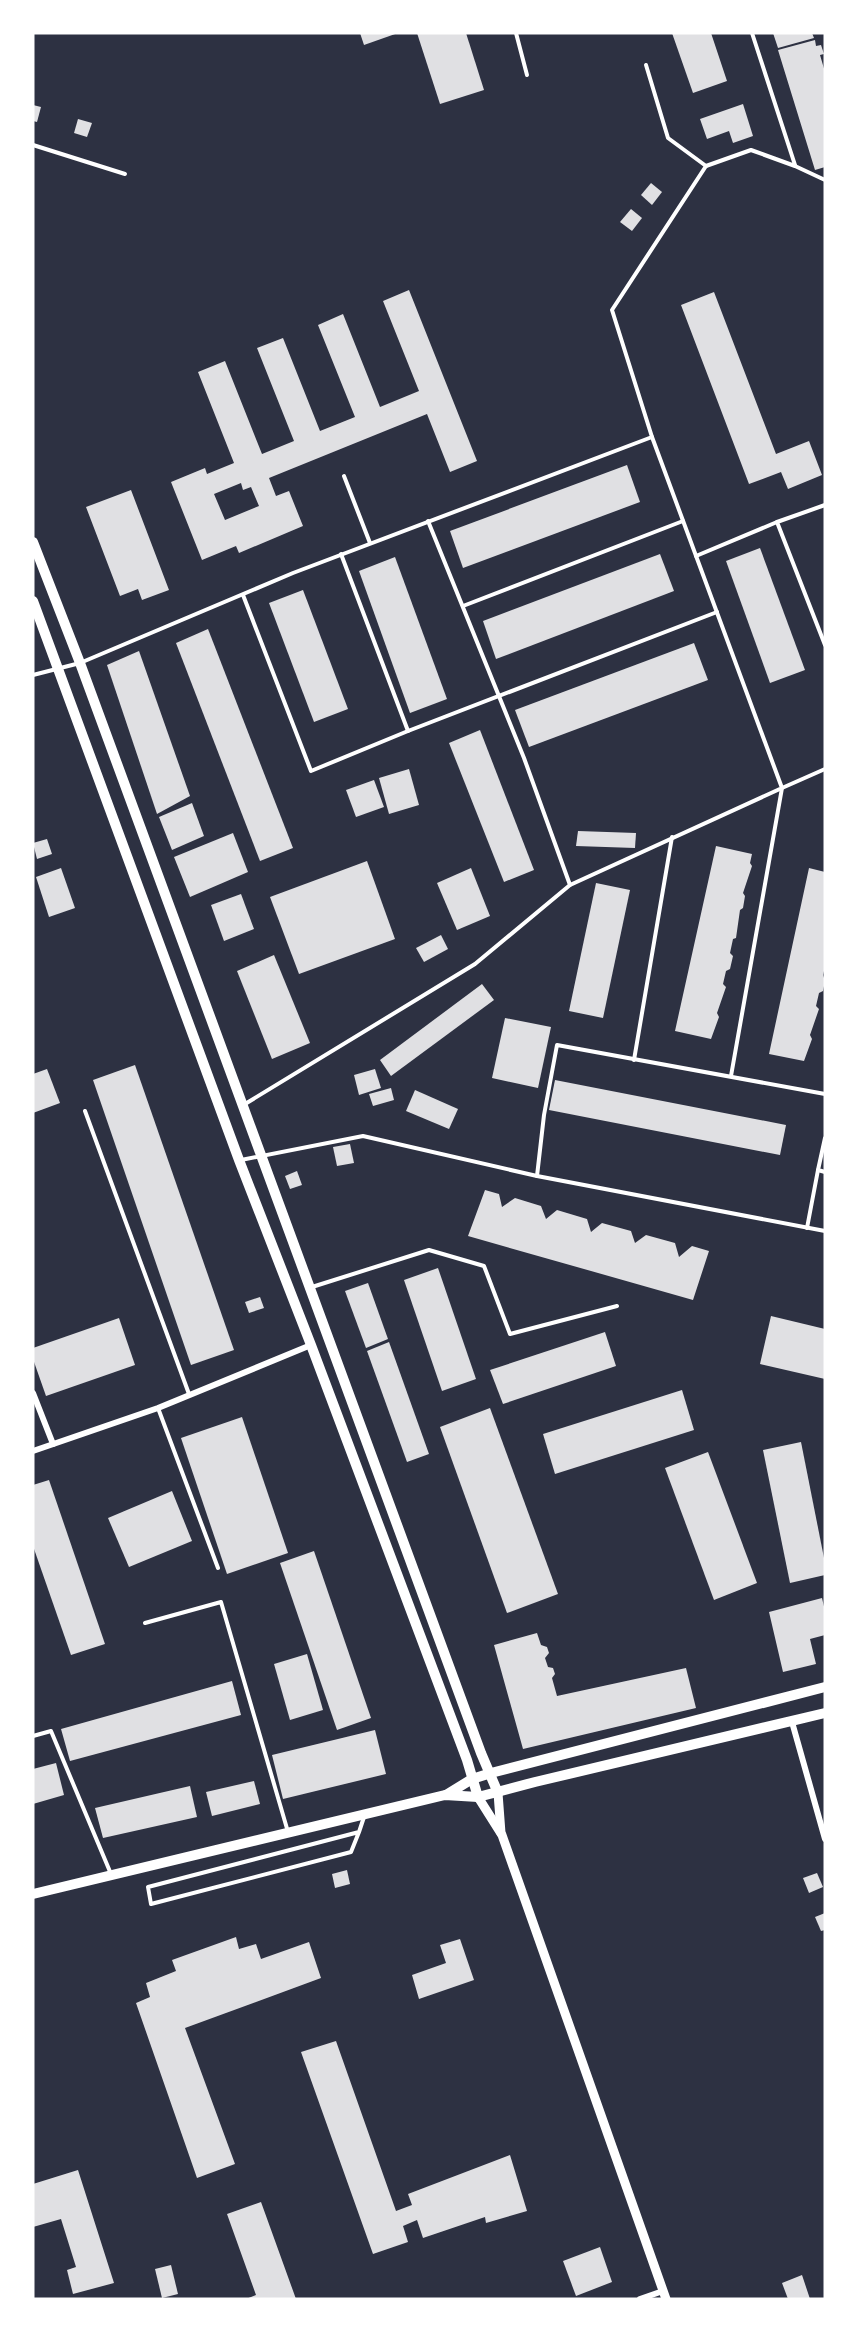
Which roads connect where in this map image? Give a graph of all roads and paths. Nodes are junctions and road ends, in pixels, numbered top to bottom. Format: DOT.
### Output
graph roads {
  1 [pos="516,33"];
  2 [pos="752,33"];
  3 [pos="646,65"];
  4 [pos="527,75"];
  5 [pos="33,145"];
  6 [pos="706,166"];
  7 [pos="795,166"];
  8 [pos="125,174"];
  9 [pos="825,180"];
  10 [pos="652,436"];
  11 [pos="344,476"];
  12 [pos="825,505"];
  13 [pos="428,521"];
  14 [pos="683,521"];
  15 [pos="777,522"];
  16 [pos="33,542"];
  17 [pos="370,543"];
  18 [pos="341,554"];
  19 [pos="696,556"];
  20 [pos="243,595"];
  21 [pos="33,601"];
  22 [pos="463,606"];
  23 [pos="717,612"];
  24 [pos="825,645"];
  25 [pos="80,663"];
  26 [pos="56,669"];
  27 [pos="33,675"];
  28 [pos="498,694"];
  29 [pos="408,731"];
  30 [pos="825,768"];
  31 [pos="782,788"];
  32 [pos="672,837"];
  33 [pos="570,885"];
  34 [pos="634,1060"];
  35 [pos="731,1076"];
  36 [pos="825,1094"];
  37 [pos="242,1106"];
  38 [pos="85,1111"];
  39 [pos="825,1138"];
  40 [pos="261,1157"];
  41 [pos="239,1160"];
  42 [pos="818,1170"];
  43 [pos="825,1172"];
  44 [pos="537,1176"];
  45 [pos="807,1228"];
  46 [pos="825,1231"];
  47 [pos="309,1288"];
  48 [pos="617,1306"];
  49 [pos="311,1345"];
  50 [pos="33,1393"];
  51 [pos="189,1394"];
  52 [pos="158,1408"];
  53 [pos="53,1444"];
  54 [pos="33,1451"];
  55 [pos="218,1568"];
  56 [pos="145,1623"];
  57 [pos="825,1687"];
  58 [pos="825,1713"];
  59 [pos="792,1722"];
  60 [pos="33,1736"];
  61 [pos="491,1773"];
  62 [pos="472,1779"];
  63 [pos="498,1793"];
  64 [pos="445,1795"];
  65 [pos="478,1797"];
  66 [pos="366,1813"];
  67 [pos="359,1832"];
  68 [pos="288,1833"];
  69 [pos="502,1835"];
  70 [pos="825,1839"];
  71 [pos="111,1875"];
  72 [pos="33,1894"];
  73 [pos="664,2295"];
  74 [pos="640,2299"];
  1 -- 4 [label="lane"];
  2 -- 7 [label="lane"];
  3 -- 6 [label="lane"];
  5 -- 8 [label="lane"];
  6 -- 7 [label="lane"];
  6 -- 10 [label="lane"];
  7 -- 9 [label="lane"];
  10 -- 13 [label="lane"];
  10 -- 14 [label="lane"];
  11 -- 17 [label="lane"];
  12 -- 15 [label="lane"];
  13 -- 17 [label="lane"];
  13 -- 22 [label="lane"];
  14 -- 19 [label="lane"];
  14 -- 22 [label="lane"];
  15 -- 19 [label="lane"];
  15 -- 24 [label="lane"];
  16 -- 25 [label="main road"];
  17 -- 18 [label="lane"];
  18 -- 20 [label="lane"];
  18 -- 29 [label="lane"];
  19 -- 23 [label="lane"];
  20 -- 25 [label="lane"];
  20 -- 29 [label="lane"];
  21 -- 26 [label="main road"];
  22 -- 28 [label="lane"];
  23 -- 28 [label="lane"];
  23 -- 31 [label="lane"];
  25 -- 26 [label="lane"];
  25 -- 37 [label="main road"];
  26 -- 27 [label="lane"];
  26 -- 41 [label="main road"];
  28 -- 29 [label="lane"];
  28 -- 33 [label="lane"];
  30 -- 31 [label="lane"];
  31 -- 32 [label="lane"];
  31 -- 35 [label="lane"];
  32 -- 33 [label="lane"];
  32 -- 34 [label="lane"];
  33 -- 37 [label="lane"];
  34 -- 35 [label="lane"];
  34 -- 44 [label="lane"];
  35 -- 36 [label="lane"];
  37 -- 40 [label="main road"];
  38 -- 51 [label="lane"];
  39 -- 42 [label="lane"];
  40 -- 41 [label="lane"];
  40 -- 44 [label="lane"];
  40 -- 47 [label="main road"];
  41 -- 49 [label="main road"];
  42 -- 43 [label="lane"];
  42 -- 45 [label="lane"];
  44 -- 45 [label="lane"];
  45 -- 46 [label="lane"];
  47 -- 48 [label="lane"];
  47 -- 61 [label="main road"];
  49 -- 51 [label="street"];
  49 -- 62 [label="main road"];
  50 -- 53 [label="street"];
  51 -- 52 [label="street"];
  52 -- 53 [label="street"];
  52 -- 55 [label="lane"];
  53 -- 54 [label="street"];
  56 -- 68 [label="lane"];
  57 -- 61 [label="main road"];
  58 -- 59 [label="main road"];
  59 -- 63 [label="main road"];
  59 -- 70 [label="street"];
  60 -- 71 [label="lane"];
  61 -- 62 [label="main road"];
  61 -- 63 [label="main road"];
  62 -- 64 [label="main road"];
  62 -- 65 [label="main road"];
  63 -- 65 [label="main road"];
  63 -- 69 [label="street"];
  64 -- 65 [label="main road"];
  64 -- 66 [label="main road"];
  65 -- 69 [label="street"];
  66 -- 67 [label="lane"];
  66 -- 68 [label="main road"];
  67 -- 67 [label="lane"];
  68 -- 71 [label="main road"];
  69 -- 73 [label="street"];
  71 -- 72 [label="main road"];
  73 -- 74 [label="street"];
}
